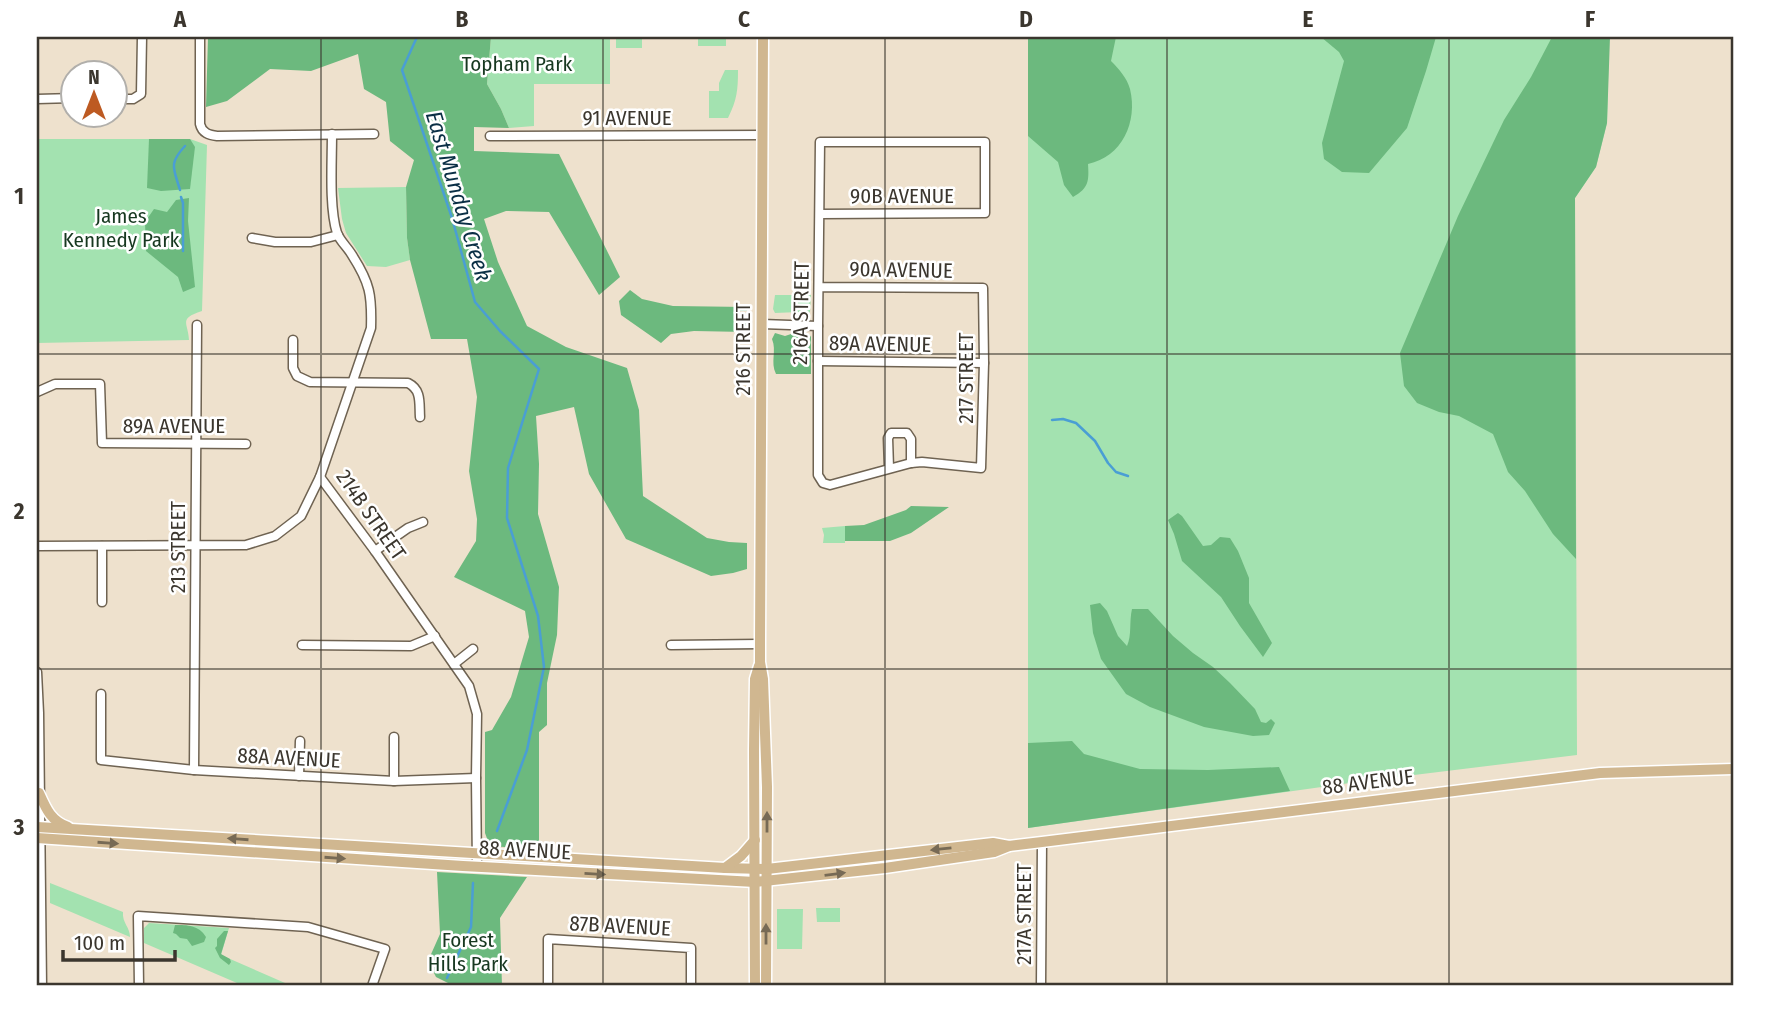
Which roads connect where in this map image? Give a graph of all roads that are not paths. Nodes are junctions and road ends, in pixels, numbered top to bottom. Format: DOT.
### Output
graph roads {
  1 [pos="142,37"];
  2 [pos="200,37"];
  3 [pos="764,37"];
  4 [pos="60,98"];
  5 [pos="37,99"];
  6 [pos="130,99"];
  7 [pos="332,134"];
  8 [pos="374,134"];
  9 [pos="763,135"];
  10 [pos="490,136"];
  11 [pos="985,213"];
  12 [pos="820,214"];
  13 [pos="338,235"];
  14 [pos="252,238"];
  15 [pos="819,287"];
  16 [pos="983,288"];
  17 [pos="762,324"];
  18 [pos="197,325"];
  19 [pos="818,326"];
  20 [pos="293,340"];
  21 [pos="818,361"];
  22 [pos="984,363"];
  23 [pos="353,382"];
  24 [pos="37,392"];
  25 [pos="420,417"];
  26 [pos="196,444"];
  27 [pos="246,444"];
  28 [pos="911,463"];
  29 [pos="889,468"];
  30 [pos="320,477"];
  31 [pos="423,523"];
  32 [pos="37,546"];
  33 [pos="102,546"];
  34 [pos="196,546"];
  35 [pos="375,551"];
  36 [pos="102,602"];
  37 [pos="435,636"];
  38 [pos="302,645"];
  39 [pos="671,645"];
  40 [pos="760,645"];
  41 [pos="472,649"];
  42 [pos="760,662"];
  43 [pos="454,664"];
  44 [pos="37,672"];
  45 [pos="102,694"];
  46 [pos="394,737"];
  47 [pos="300,741"];
  48 [pos="1733,769"];
  49 [pos="194,770"];
  50 [pos="299,776"];
  51 [pos="476,778"];
  52 [pos="394,781"];
  53 [pos="38,796"];
  54 [pos="75,830"];
  55 [pos="38,833"];
  56 [pos="755,840"];
  57 [pos="1042,842"];
  58 [pos="1009,845"];
  59 [pos="477,854"];
  60 [pos="477,867"];
  61 [pos="724,868"];
  62 [pos="767,869"];
  63 [pos="755,870"];
  64 [pos="755,882"];
  65 [pos="767,882"];
  66 [pos="42,986"];
  67 [pos="139,986"];
  68 [pos="372,986"];
  69 [pos="548,986"];
  70 [pos="691,986"];
  71 [pos="755,986"];
  72 [pos="766,986"];
  73 [pos="1041,986"];
  1 -- 6 [label="street"];
  2 -- 7 [label="street"];
  3 -- 9 [label="main road, 216 STREET"];
  4 -- 5 [label="street"];
  7 -- 8 [label="street"];
  7 -- 13 [label="street, 214B STREET"];
  9 -- 10 [label="street, 91 AVENUE"];
  9 -- 17 [label="main road, 216 STREET"];
  11 -- 12 [label="street, 90B AVENUE"];
  11 -- 12 [label="street, 216A STREET"];
  12 -- 15 [label="street, 216A STREET"];
  13 -- 14 [label="street"];
  13 -- 23 [label="street, 214B STREET"];
  15 -- 16 [label="street, 90A AVENUE"];
  15 -- 19 [label="street, 216A STREET"];
  16 -- 22 [label="street, 217 STREET"];
  17 -- 19 [label="street"];
  17 -- 40 [label="main road, 216 STREET"];
  18 -- 26 [label="street, 213 STREET"];
  19 -- 21 [label="street, 216A STREET"];
  20 -- 23 [label="street"];
  21 -- 22 [label="street, 89A AVENUE"];
  21 -- 29 [label="street, 216A STREET"];
  22 -- 28 [label="street, 217 STREET"];
  23 -- 25 [label="street"];
  23 -- 30 [label="street, 214B STREET"];
  24 -- 26 [label="street, 89A AVENUE"];
  26 -- 27 [label="street, 89A AVENUE"];
  26 -- 34 [label="street, 213 STREET"];
  28 -- 29 [label="street"];
  28 -- 29 [label="street"];
  30 -- 34 [label="street"];
  30 -- 35 [label="street, 214B STREET"];
  31 -- 35 [label="street"];
  32 -- 33 [label="street"];
  33 -- 34 [label="street"];
  33 -- 36 [label="street"];
  34 -- 49 [label="street, 213 STREET"];
  35 -- 37 [label="street, 214B STREET"];
  37 -- 38 [label="street"];
  37 -- 43 [label="street, 214B STREET"];
  39 -- 40 [label="street"];
  40 -- 42 [label="main road, 216 STREET"];
  41 -- 43 [label="street"];
  42 -- 56 [label="main road, 216 STREET"];
  62 -- 42 [label="main road, 216 STREET, one-way"];
  43 -- 51 [label="street, 214B STREET"];
  44 -- 53 [label="street"];
  45 -- 49 [label="street, 88A AVENUE"];
  46 -- 52 [label="street"];
  47 -- 50 [label="street"];
  48 -- 57 [label="main road, 88 AVENUE"];
  49 -- 50 [label="street, 88A AVENUE"];
  50 -- 52 [label="street, 88A AVENUE"];
  51 -- 52 [label="street, 88A AVENUE"];
  51 -- 59 [label="street, 214B STREET"];
  53 -- 54 [label="main road"];
  53 -- 55 [label="street"];
  54 -- 55 [label="main road, 88 AVENUE"];
  59 -- 54 [label="main road, 88 AVENUE, one-way"];
  55 -- 60 [label="main road, 88 AVENUE, one-way"];
  55 -- 66 [label="street"];
  56 -- 61 [label="main road"];
  56 -- 63 [label="main road, 216 STREET"];
  57 -- 58 [label="main road, 88 AVENUE"];
  57 -- 73 [label="street, 217A STREET"];
  58 -- 62 [label="main road, 88 AVENUE, one-way"];
  65 -- 58 [label="main road, 88 AVENUE, one-way"];
  59 -- 60 [label="street, 214B STREET"];
  59 -- 61 [label="main road, 88 AVENUE"];
  60 -- 64 [label="main road, 88 AVENUE, one-way"];
  61 -- 63 [label="main road, 88 AVENUE"];
  62 -- 63 [label="main road, 88 AVENUE"];
  62 -- 65 [label="main road, 216 STREET"];
  63 -- 64 [label="main road, 216 STREET"];
  64 -- 65 [label="main road, 88 AVENUE"];
  64 -- 71 [label="main road, 216 STREET"];
  72 -- 65 [label="main road, 216 STREET, one-way"];
  67 -- 68 [label="street"];
  69 -- 70 [label="street, 87B AVENUE"];
}
